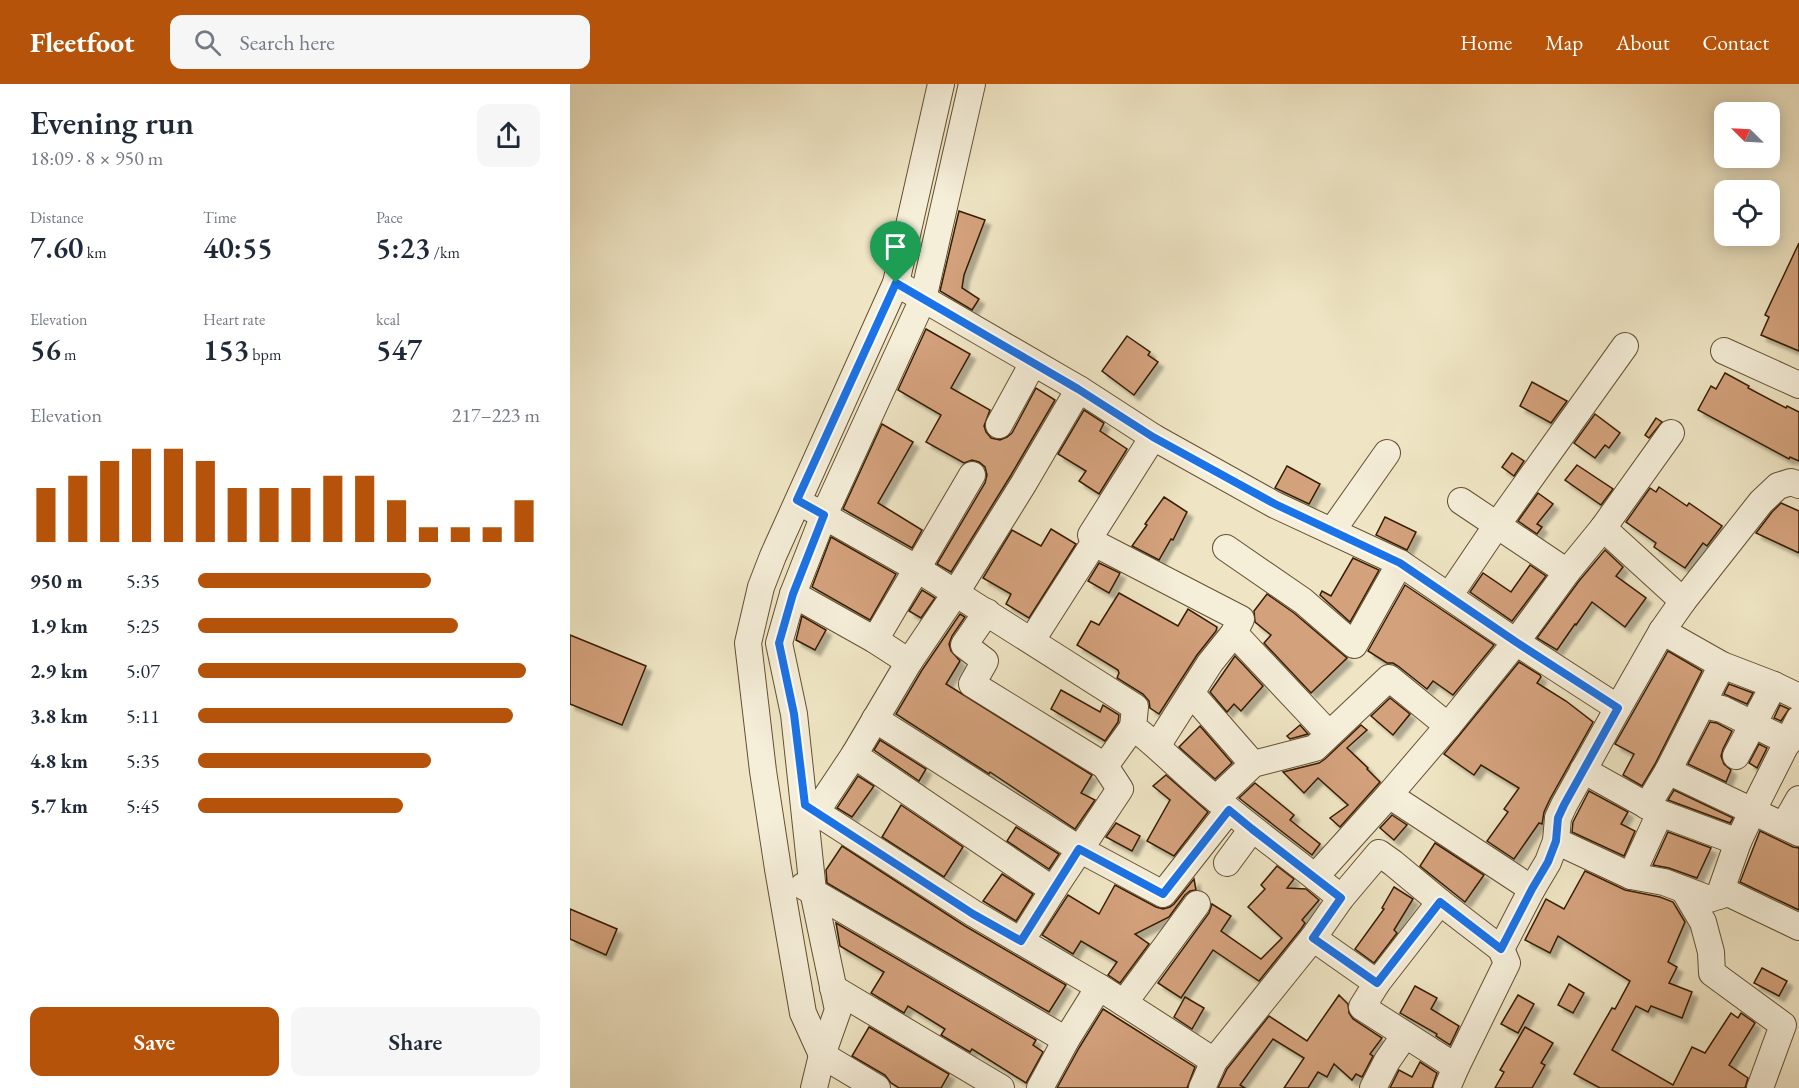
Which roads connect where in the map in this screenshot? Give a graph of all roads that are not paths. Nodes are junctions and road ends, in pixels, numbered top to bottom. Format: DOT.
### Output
graph roads {
  1 [pos="941,84"];
  2 [pos="972,84"];
  3 [pos="896,283"];
  4 [pos="923,299"];
  5 [pos="1625,346"];
  6 [pos="1724,351"];
  7 [pos="1033,363"];
  8 [pos="1799,385"];
  9 [pos="1078,389"];
  10 [pos="999,425"];
  11 [pos="1671,433"];
  12 [pos="1153,437"];
  13 [pos="1387,453"];
  14 [pos="972,475"];
  15 [pos="1799,485"];
  16 [pos="797,500"];
  17 [pos="1461,501"];
  18 [pos="824,515"];
  19 [pos="1497,525"];
  20 [pos="1602,528"];
  21 [pos="1332,531"];
  22 [pos="1094,543"];
  23 [pos="1227,548"];
  24 [pos="1400,563"];
  25 [pos="916,568"];
  26 [pos="1567,572"];
  27 [pos="793,594"];
  28 [pos="955,594"];
  29 [pos="1449,596"];
  30 [pos="1683,601"];
  31 [pos="987,612"];
  32 [pos="1662,631"];
  33 [pos="1234,633"];
  34 [pos="875,639"];
  35 [pos="1032,640"];
  36 [pos="1516,642"];
  37 [pos="909,662"];
  38 [pos="1722,665"];
  39 [pos="1774,685"];
  40 [pos="1191,693"];
  41 [pos="1799,697"];
  42 [pos="1702,705"];
  43 [pos="1618,708"];
  44 [pos="1799,718"];
  45 [pos="875,719"];
  46 [pos="1752,725"];
  47 [pos="1448,726"];
  48 [pos="1133,727"];
  49 [pos="1329,734"];
  50 [pos="1789,742"];
  51 [pos="1157,746"];
  52 [pos="854,755"];
  53 [pos="1736,756"];
  54 [pos="799,758"];
  55 [pos="1253,764"];
  56 [pos="762,765"];
  57 [pos="1105,766"];
  58 [pos="1583,770"];
  59 [pos="1668,771"];
  60 [pos="1389,795"];
  61 [pos="1799,799"];
  62 [pos="1222,804"];
  63 [pos="811,809"];
  64 [pos="1654,809"];
  65 [pos="1753,810"];
  66 [pos="1252,829"];
  67 [pos="1792,829"];
  68 [pos="1556,841"];
  69 [pos="1738,842"];
  70 [pos="1079,849"];
  71 [pos="1227,862"];
  72 [pos="1631,876"];
  73 [pos="1315,877"];
  74 [pos="780,880"];
  75 [pos="1532,889"];
  76 [pos="1053,890"];
  77 [pos="1684,890"];
  78 [pos="813,891"];
  79 [pos="1719,896"];
  80 [pos="1341,898"];
  81 [pos="1440,902"];
  82 [pos="1197,903"];
  83 [pos="1799,927"];
  84 [pos="1313,938"];
  85 [pos="1021,941"];
  86 [pos="1501,949"];
  87 [pos="1377,983"];
  88 [pos="1099,987"];
  89 [pos="833,988"];
  90 [pos="1124,1004"];
  91 [pos="1406,1035"];
  92 [pos="1066,1040"];
  93 [pos="822,1055"];
  94 [pos="1214,1062"];
  95 [pos="1451,1077"];
  96 [pos="814,1088"];
  97 [pos="877,1088"];
  98 [pos="1001,1088"];
  99 [pos="1040,1088"];
  100 [pos="1202,1088"];
  101 [pos="1372,1088"];
  102 [pos="1760,1088"];
  1 -- 3 [label="street"];
  2 -- 4 [label="street"];
  3 -- 4 [label="street"];
  3 -- 16 [label="street"];
  4 -- 7 [label="street"];
  4 -- 18 [label="street"];
  5 -- 19 [label="street"];
  6 -- 8 [label="street"];
  7 -- 9 [label="street"];
  7 -- 10 [label="street"];
  9 -- 12 [label="street"];
  9 -- 28 [label="street"];
  11 -- 20 [label="street"];
  12 -- 21 [label="street"];
  12 -- 22 [label="street"];
  13 -- 21 [label="street"];
  14 -- 25 [label="street"];
  15 -- 30 [label="street"];
  16 -- 18 [label="street"];
  16 -- 56 [label="street"];
  17 -- 19 [label="street"];
  18 -- 25 [label="street"];
  18 -- 27 [label="street"];
  19 -- 26 [label="street"];
  19 -- 29 [label="street"];
  20 -- 26 [label="street"];
  20 -- 30 [label="street"];
  21 -- 24 [label="street"];
  22 -- 33 [label="street"];
  22 -- 35 [label="street"];
  23 -- 24 [label="street"];
  24 -- 29 [label="street"];
  25 -- 28 [label="street"];
  25 -- 34 [label="street"];
  26 -- 36 [label="street"];
  27 -- 34 [label="street"];
  27 -- 54 [label="street"];
  28 -- 31 [label="street"];
  28 -- 37 [label="street"];
  29 -- 36 [label="street"];
  30 -- 32 [label="street"];
  31 -- 35 [label="street"];
  31 -- 57 [label="street"];
  32 -- 38 [label="street"];
  32 -- 43 [label="street"];
  33 -- 40 [label="street"];
  33 -- 49 [label="street"];
  34 -- 37 [label="street"];
  35 -- 48 [label="street"];
  36 -- 43 [label="street"];
  36 -- 47 [label="street"];
  37 -- 45 [label="street"];
  38 -- 39 [label="street"];
  38 -- 42 [label="street"];
  39 -- 41 [label="street"];
  39 -- 46 [label="street"];
  40 -- 51 [label="street"];
  40 -- 55 [label="street"];
  42 -- 46 [label="street"];
  42 -- 59 [label="street"];
  43 -- 58 [label="street"];
  44 -- 50 [label="street"];
  45 -- 52 [label="street"];
  45 -- 70 [label="street"];
  46 -- 50 [label="street"];
  46 -- 53 [label="street"];
  47 -- 49 [label="street"];
  47 -- 60 [label="street"];
  48 -- 51 [label="street"];
  48 -- 57 [label="street"];
  49 -- 55 [label="street"];
  50 -- 65 [label="street"];
  51 -- 62 [label="street"];
  52 -- 63 [label="street"];
  52 -- 76 [label="street"];
  54 -- 56 [label="street"];
  54 -- 63 [label="street"];
  55 -- 62 [label="street"];
  56 -- 74 [label="street"];
  57 -- 70 [label="street"];
  58 -- 64 [label="street"];
  58 -- 68 [label="street"];
  59 -- 64 [label="street"];
  59 -- 65 [label="street"];
  60 -- 73 [label="street"];
  60 -- 75 [label="street"];
  61 -- 67 [label="street"];
  62 -- 66 [label="street"];
  62 -- 70 [label="street"];
  63 -- 78 [label="street"];
  63 -- 85 [label="street"];
  64 -- 69 [label="street"];
  64 -- 72 [label="street"];
  65 -- 67 [label="street"];
  65 -- 69 [label="street"];
  66 -- 71 [label="street"];
  66 -- 73 [label="street"];
  68 -- 72 [label="street"];
  68 -- 75 [label="street"];
  69 -- 79 [label="street"];
  70 -- 76 [label="street"];
  72 -- 77 [label="street"];
  73 -- 80 [label="street"];
  74 -- 78 [label="street"];
  74 -- 93 [label="street"];
  75 -- 86 [label="street"];
  76 -- 85 [label="street"];
  77 -- 79 [label="street"];
  77 -- 102 [label="street"];
  78 -- 89 [label="street"];
  78 -- 92 [label="street"];
  79 -- 83 [label="street"];
  80 -- 81 [label="street"];
  80 -- 84 [label="street"];
  81 -- 86 [label="street"];
  81 -- 87 [label="street"];
  82 -- 90 [label="street"];
  84 -- 87 [label="street"];
  84 -- 94 [label="street"];
  85 -- 88 [label="street"];
  86 -- 95 [label="street"];
  87 -- 91 [label="street"];
  88 -- 90 [label="street"];
  88 -- 92 [label="street"];
  89 -- 93 [label="street"];
  89 -- 98 [label="street"];
  90 -- 94 [label="street"];
  91 -- 95 [label="street"];
  91 -- 101 [label="street"];
  92 -- 99 [label="street"];
  93 -- 96 [label="street"];
  93 -- 97 [label="street"];
  94 -- 100 [label="street"];
}
